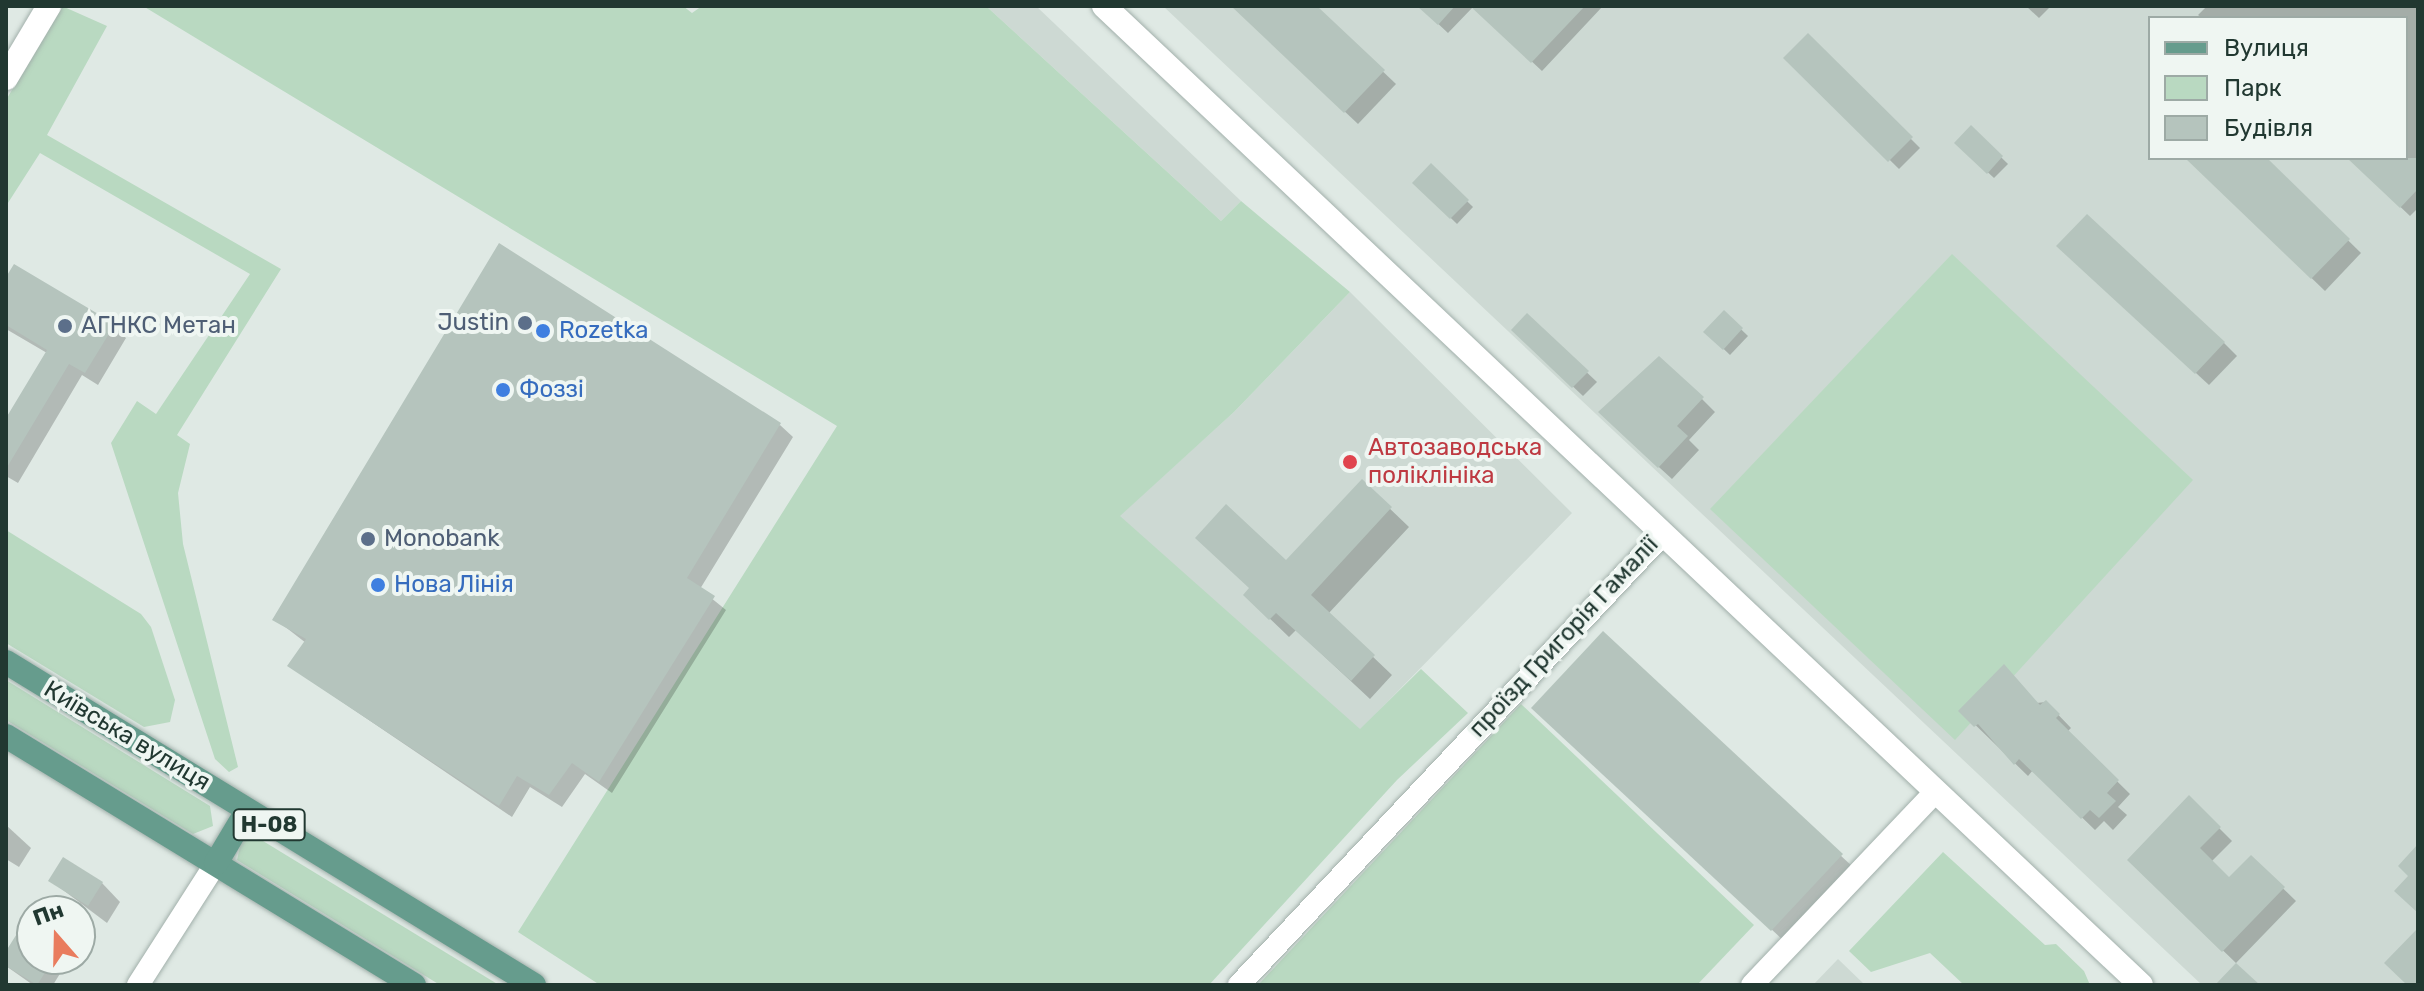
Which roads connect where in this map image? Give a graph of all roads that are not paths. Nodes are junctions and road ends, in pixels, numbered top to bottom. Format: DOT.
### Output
graph roads {
  1 [pos="49,6"];
  2 [pos="1104,6"];
  3 [pos="6,78"];
  4 [pos="1663,534"];
  5 [pos="6,662"];
  6 [pos="6,736"];
  7 [pos="1936,791"];
  8 [pos="247,811"];
  9 [pos="216,863"];
  10 [pos="138,985"];
  11 [pos="414,985"];
  12 [pos="534,985"];
  13 [pos="1239,985"];
  14 [pos="1752,985"];
  15 [pos="2141,985"];
  1 -- 3 [label="street"];
  2 -- 4 [label="street, проїзд Григорія Гамалії"];
  4 -- 7 [label="street"];
  4 -- 13 [label="street, проїзд Григорія Гамалії"];
  5 -- 8 [label="main road, Київська вулиця / Н-08"];
  6 -- 9 [label="main road, Н-08"];
  7 -- 14 [label="street"];
  7 -- 15 [label="street"];
  8 -- 9 [label="main road"];
  8 -- 12 [label="main road, Київська вулиця / Н-08"];
  9 -- 10 [label="street"];
  9 -- 11 [label="main road, Н-08"];
}
